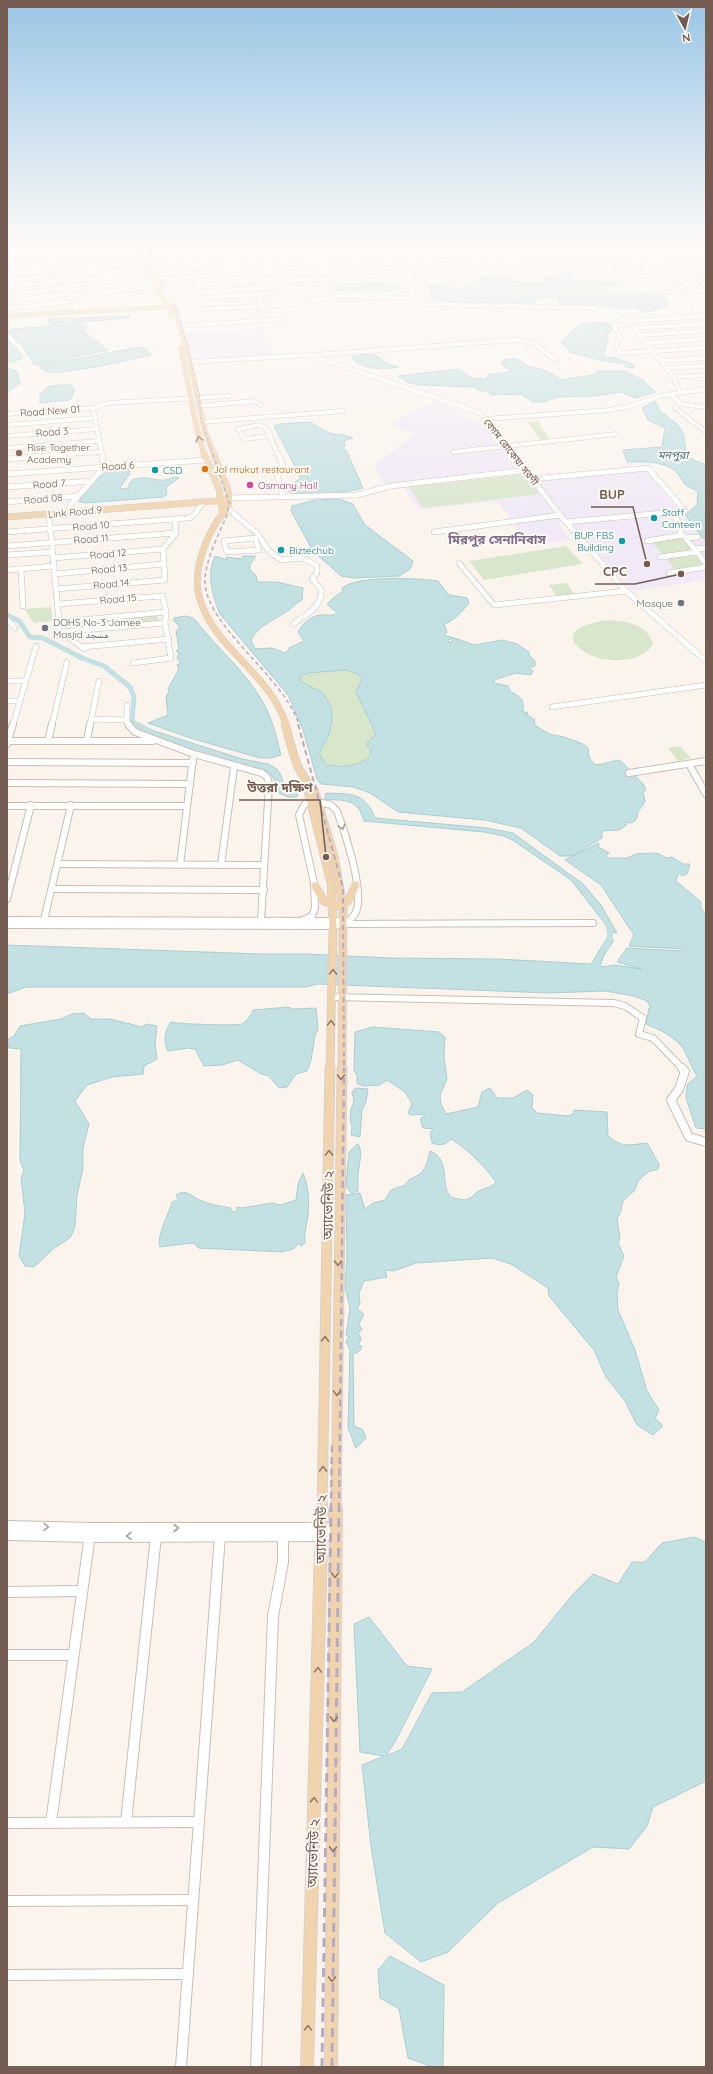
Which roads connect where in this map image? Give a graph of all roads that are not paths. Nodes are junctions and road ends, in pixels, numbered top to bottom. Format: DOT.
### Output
graph roads {
  1 [pos="179,342"];
  2 [pos="184,342"];
  3 [pos="491,342"];
  4 [pos="526,342"];
  5 [pos="618,342"];
  6 [pos="665,342"];
  7 [pos="647,343"];
  8 [pos="706,348"];
  9 [pos="654,351"];
  10 [pos="310,355"];
  11 [pos="706,358"];
  12 [pos="555,360"];
  13 [pos="661,361"];
  14 [pos="190,362"];
  15 [pos="706,366"];
  16 [pos="667,368"];
  17 [pos="706,375"];
  18 [pos="673,377"];
  19 [pos="706,389"];
  20 [pos="680,392"];
  21 [pos="670,394"];
  22 [pos="230,396"];
  23 [pos="191,398"];
  24 [pos="198,398"];
  25 [pos="679,404"];
  26 [pos="261,405"];
  27 [pos="199,406"];
  28 [pos="700,407"];
  29 [pos="706,407"];
  30 [pos="93,408"];
  31 [pos="343,411"];
  32 [pos="706,412"];
  33 [pos="7,414"];
  34 [pos="95,418"];
  35 [pos="486,418"];
  36 [pos="203,422"];
  37 [pos="7,425"];
  38 [pos="97,429"];
  39 [pos="706,432"];
  40 [pos="616,434"];
  41 [pos="7,436"];
  42 [pos="270,436"];
  43 [pos="99,441"];
  44 [pos="507,446"];
  45 [pos="7,448"];
  46 [pos="101,452"];
  47 [pos="453,452"];
  48 [pos="7,459"];
  49 [pos="206,460"];
  50 [pos="104,467"];
  51 [pos="526,470"];
  52 [pos="7,474"];
  53 [pos="533,480"];
  54 [pos="92,481"];
  55 [pos="7,487"];
  56 [pos="78,496"];
  57 [pos="283,496"];
  58 [pos="225,499"];
  59 [pos="7,502"];
  60 [pos="204,502"];
  61 [pos="142,506"];
  62 [pos="227,508"];
  63 [pos="68,512"];
  64 [pos="49,514"];
  65 [pos="222,515"];
  66 [pos="560,515"];
  67 [pos="676,516"];
  68 [pos="7,517"];
  69 [pos="175,519"];
  70 [pos="566,522"];
  71 [pos="50,529"];
  72 [pos="7,532"];
  73 [pos="434,532"];
  74 [pos="176,534"];
  75 [pos="685,537"];
  76 [pos="698,537"];
  77 [pos="647,541"];
  78 [pos="51,542"];
  79 [pos="263,543"];
  80 [pos="257,544"];
  81 [pos="7,546"];
  82 [pos="706,548"];
  83 [pos="163,549"];
  84 [pos="696,551"];
  85 [pos="52,552"];
  86 [pos="7,555"];
  87 [pos="660,557"];
  88 [pos="53,558"];
  89 [pos="459,563"];
  90 [pos="163,564"];
  91 [pos="706,564"];
  92 [pos="54,566"];
  93 [pos="706,567"];
  94 [pos="21,569"];
  95 [pos="7,570"];
  96 [pos="669,573"];
  97 [pos="55,574"];
  98 [pos="56,589"];
  99 [pos="626,591"];
  100 [pos="58,604"];
  101 [pos="23,606"];
  102 [pos="166,612"];
  103 [pos="7,620"];
  104 [pos="59,622"];
  105 [pos="165,623"];
  106 [pos="293,624"];
  107 [pos="15,628"];
  108 [pos="60,632"];
  109 [pos="169,639"];
  110 [pos="36,646"];
  111 [pos="706,661"];
  112 [pos="67,662"];
  113 [pos="133,663"];
  114 [pos="7,681"];
  115 [pos="25,681"];
  116 [pos="99,681"];
  117 [pos="706,685"];
  118 [pos="7,701"];
  119 [pos="20,701"];
  120 [pos="127,705"];
  121 [pos="552,707"];
  122 [pos="7,719"];
  123 [pos="15,719"];
  124 [pos="91,719"];
  125 [pos="126,720"];
  126 [pos="48,741"];
  127 [pos="87,741"];
  128 [pos="157,741"];
  129 [pos="7,742"];
  130 [pos="194,754"];
  131 [pos="706,761"];
  132 [pos="7,762"];
  133 [pos="193,763"];
  134 [pos="689,764"];
  135 [pos="234,767"];
  136 [pos="629,772"];
  137 [pos="7,783"];
  138 [pos="190,784"];
  139 [pos="706,794"];
  140 [pos="314,802"];
  141 [pos="31,805"];
  142 [pos="7,806"];
  143 [pos="71,806"];
  144 [pos="188,806"];
  145 [pos="58,864"];
  146 [pos="180,865"];
  147 [pos="221,865"];
  148 [pos="264,865"];
  149 [pos="356,885"];
  150 [pos="315,886"];
  151 [pos="52,890"];
  152 [pos="264,890"];
  153 [pos="7,899"];
  154 [pos="332,906"];
  155 [pos="343,906"];
  156 [pos="7,920"];
  157 [pos="44,920"];
  158 [pos="261,921"];
  159 [pos="301,921"];
  160 [pos="344,922"];
  161 [pos="593,923"];
  162 [pos="333,924"];
  163 [pos="7,925"];
  164 [pos="332,994"];
  165 [pos="342,994"];
  166 [pos="706,1142"];
  167 [pos="7,1526"];
  168 [pos="90,1532"];
  169 [pos="321,1532"];
  170 [pos="336,1532"];
  171 [pos="7,1535"];
  172 [pos="220,1535"];
  173 [pos="283,1535"];
  174 [pos="156,1536"];
  175 [pos="81,1591"];
  176 [pos="7,1592"];
  177 [pos="7,1655"];
  178 [pos="73,1655"];
  179 [pos="126,1822"];
  180 [pos="199,1822"];
  181 [pos="7,1823"];
  182 [pos="51,1823"];
  183 [pos="193,1900"];
  184 [pos="7,1901"];
  185 [pos="188,1974"];
  186 [pos="7,1975"];
  187 [pos="181,2067"];
  188 [pos="256,2067"];
  189 [pos="307,2067"];
  190 [pos="331,2067"];
  1 -- 23 [label="main road"];
  2 -- 14 [label="main road"];
  3 -- 10 [label="street"];
  4 -- 12 [label="street"];
  5 -- 9 [label="street"];
  6 -- 7 [label="street"];
  7 -- 9 [label="street"];
  8 -- 9 [label="street"];
  9 -- 13 [label="street"];
  10 -- 14 [label="street, বেগম রোকেয়া সরণী"];
  10 -- 35 [label="street, বেগম রোকেয়া সরণী"];
  11 -- 13 [label="street"];
  13 -- 16 [label="street"];
  14 -- 24 [label="main road"];
  15 -- 16 [label="street"];
  16 -- 18 [label="street"];
  17 -- 18 [label="street"];
  18 -- 20 [label="street"];
  19 -- 20 [label="street"];
  20 -- 21 [label="street"];
  21 -- 25 [label="street"];
  21 -- 35 [label="street"];
  22 -- 24 [label="street, Road New 01"];
  23 -- 24 [label="street, Road New 01"];
  23 -- 30 [label="street, Road New 01"];
  49 -- 23 [label="main road, one-way"];
  24 -- 27 [label="main road"];
  25 -- 28 [label="street"];
  25 -- 39 [label="street"];
  26 -- 27 [label="street"];
  27 -- 36 [label="main road"];
  28 -- 29 [label="street"];
  28 -- 32 [label="street"];
  30 -- 33 [label="street, Road New 01"];
  30 -- 34 [label="street"];
  31 -- 36 [label="street"];
  34 -- 37 [label="street"];
  34 -- 38 [label="street"];
  35 -- 44 [label="street, বেগম রোকেয়া সরণী"];
  36 -- 58 [label="main road"];
  38 -- 41 [label="street, Road 3"];
  38 -- 43 [label="street"];
  40 -- 44 [label="street"];
  42 -- 42 [label="street"];
  42 -- 57 [label="street"];
  43 -- 45 [label="street"];
  43 -- 46 [label="street"];
  44 -- 47 [label="street"];
  44 -- 51 [label="street, বেগম রোকেয়া সরণী"];
  46 -- 48 [label="street"];
  46 -- 50 [label="street"];
  49 -- 50 [label="street, Road 6"];
  49 -- 58 [label="main road"];
  50 -- 52 [label="street, Road 6"];
  50 -- 54 [label="street"];
  51 -- 53 [label="street, বেগম রোকেয়া সরণী"];
  51 -- 57 [label="street"];
  53 -- 66 [label="street, বেগম রোকেয়া সরণী"];
  53 -- 70 [label="street"];
  54 -- 55 [label="street, Road 7"];
  54 -- 56 [label="street"];
  56 -- 59 [label="street, Road 08"];
  56 -- 63 [label="street"];
  57 -- 58 [label="street"];
  58 -- 60 [label="main road, Link Road 9"];
  58 -- 61 [label="main road, Link Road 9"];
  58 -- 62 [label="main road"];
  58 -- 65 [label="main road"];
  60 -- 61 [label="main road, Link Road 9"];
  60 -- 69 [label="street, Road 10"];
  61 -- 63 [label="main road, Link Road 9"];
  62 -- 65 [label="main road"];
  62 -- 79 [label="street"];
  63 -- 64 [label="main road, Link Road 9"];
  64 -- 68 [label="main road, Link Road 9"];
  64 -- 71 [label="street"];
  65 -- 140 [label="main road"];
  66 -- 70 [label="street, বেগম রোকেয়া সরণী"];
  66 -- 73 [label="street"];
  67 -- 75 [label="street"];
  69 -- 71 [label="street, Road 10"];
  69 -- 74 [label="street"];
  70 -- 99 [label="street, বেগম রোকেয়া সরণী"];
  71 -- 72 [label="street, Road 10"];
  71 -- 78 [label="street"];
  74 -- 78 [label="street, Road 11"];
  74 -- 83 [label="street"];
  75 -- 76 [label="street"];
  75 -- 77 [label="street"];
  75 -- 84 [label="street"];
  78 -- 81 [label="street, Road 11"];
  78 -- 85 [label="street"];
  79 -- 80 [label="street"];
  79 -- 106 [label="street"];
  80 -- 80 [label="street"];
  82 -- 84 [label="street"];
  83 -- 88 [label="street, Road 12"];
  83 -- 90 [label="street"];
  84 -- 87 [label="street"];
  84 -- 91 [label="street"];
  85 -- 86 [label="street"];
  85 -- 88 [label="street"];
  88 -- 92 [label="street"];
  89 -- 99 [label="street"];
  90 -- 97 [label="street, Road 13"];
  90 -- 98 [label="street, Road 14"];
  92 -- 94 [label="street"];
  92 -- 97 [label="street"];
  93 -- 96 [label="street"];
  94 -- 95 [label="street"];
  94 -- 101 [label="street"];
  97 -- 98 [label="street"];
  98 -- 100 [label="street"];
  99 -- 111 [label="street, বেগম রোকেয়া সরণী"];
  100 -- 102 [label="street, Road 15"];
  100 -- 104 [label="street"];
  102 -- 104 [label="street"];
  102 -- 105 [label="street"];
  103 -- 107 [label="street"];
  104 -- 108 [label="street"];
  105 -- 108 [label="street"];
  105 -- 109 [label="street"];
  108 -- 109 [label="street"];
  109 -- 113 [label="street"];
  110 -- 115 [label="street"];
  112 -- 126 [label="street"];
  114 -- 115 [label="street"];
  115 -- 119 [label="street"];
  116 -- 124 [label="street"];
  117 -- 121 [label="street"];
  118 -- 119 [label="street"];
  119 -- 123 [label="street"];
  120 -- 125 [label="street"];
  122 -- 123 [label="street"];
  123 -- 129 [label="street"];
  124 -- 125 [label="street"];
  124 -- 127 [label="street"];
  125 -- 128 [label="street"];
  126 -- 127 [label="street"];
  126 -- 129 [label="street"];
  127 -- 128 [label="street"];
  128 -- 130 [label="street"];
  130 -- 133 [label="street"];
  130 -- 135 [label="street"];
  131 -- 134 [label="street"];
  132 -- 133 [label="street"];
  133 -- 138 [label="street"];
  134 -- 136 [label="street"];
  134 -- 139 [label="street"];
  135 -- 147 [label="street"];
  135 -- 148 [label="street"];
  137 -- 138 [label="street"];
  138 -- 144 [label="street"];
  140 -- 149 [label="street, one-way"];
  140 -- 150 [label="street"];
  140 -- 154 [label="main road, অ্যাভেনিউ ২"];
  140 -- 155 [label="main road, অ্যাভেনিউ ২"];
  141 -- 142 [label="street"];
  141 -- 143 [label="street"];
  141 -- 153 [label="street"];
  143 -- 144 [label="street"];
  143 -- 145 [label="street"];
  144 -- 146 [label="street"];
  145 -- 146 [label="street"];
  145 -- 151 [label="street"];
  146 -- 147 [label="street"];
  147 -- 148 [label="street"];
  148 -- 152 [label="street"];
  149 -- 155 [label="main road"];
  149 -- 160 [label="street"];
  150 -- 154 [label="main road"];
  150 -- 159 [label="street"];
  151 -- 152 [label="street"];
  151 -- 157 [label="street"];
  152 -- 158 [label="street"];
  154 -- 155 [label="main road"];
  154 -- 162 [label="main road, অ্যাভেনিউ ২"];
  155 -- 160 [label="main road, অ্যাভেনিউ ২"];
  156 -- 157 [label="street"];
  157 -- 158 [label="street"];
  158 -- 159 [label="street"];
  159 -- 162 [label="street"];
  160 -- 161 [label="street"];
  160 -- 162 [label="street"];
  160 -- 165 [label="main road, অ্যাভেনিউ ২"];
  162 -- 163 [label="street"];
  164 -- 162 [label="main road, অ্যাভেনিউ ২, one-way"];
  164 -- 165 [label="street"];
  169 -- 164 [label="main road, অ্যাভেনিউ ২, one-way"];
  165 -- 166 [label="street"];
  165 -- 170 [label="main road, অ্যাভেনিউ ২, one-way"];
  167 -- 168 [label="street, one-way"];
  168 -- 169 [label="street, one-way"];
  168 -- 171 [label="street"];
  174 -- 168 [label="street, one-way"];
  168 -- 175 [label="street"];
  169 -- 170 [label="street"];
  169 -- 173 [label="street"];
  189 -- 169 [label="main road, অ্যাভেনিউ ২, one-way"];
  170 -- 190 [label="main road, অ্যাভেনিউ ২, one-way"];
  172 -- 173 [label="street"];
  172 -- 174 [label="street"];
  172 -- 180 [label="street"];
  173 -- 188 [label="street"];
  174 -- 179 [label="street"];
  175 -- 176 [label="street"];
  175 -- 178 [label="street"];
  177 -- 178 [label="street"];
  178 -- 182 [label="street"];
  179 -- 180 [label="street"];
  179 -- 182 [label="street"];
  180 -- 183 [label="street"];
  181 -- 182 [label="street"];
  183 -- 184 [label="street"];
  183 -- 185 [label="street"];
  185 -- 186 [label="street"];
  185 -- 187 [label="street"];
}
